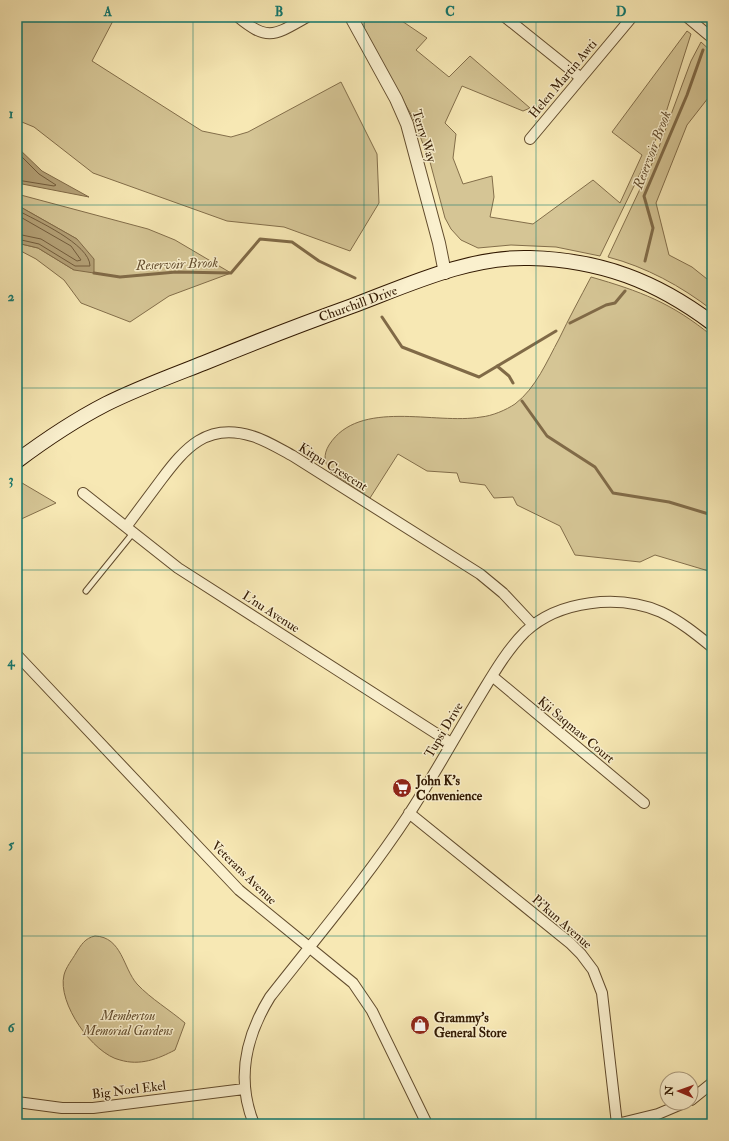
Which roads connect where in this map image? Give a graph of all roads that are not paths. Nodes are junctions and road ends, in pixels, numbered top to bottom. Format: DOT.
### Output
graph roads {
  1 [pos="238,17"];
  2 [pos="307,17"];
  3 [pos="351,17"];
  4 [pos="506,17"];
  5 [pos="632,17"];
  6 [pos="687,17"];
  7 [pos="712,38"];
  8 [pos="581,78"];
  9 [pos="530,138"];
  10 [pos="445,273"];
  11 [pos="712,323"];
  12 [pos="17,461"];
  13 [pos="83,493"];
  14 [pos="130,530"];
  15 [pos="86,590"];
  16 [pos="533,625"];
  17 [pos="712,648"];
  18 [pos="17,656"];
  19 [pos="492,676"];
  20 [pos="451,743"];
  21 [pos="644,803"];
  22 [pos="409,813"];
  23 [pos="309,947"];
  24 [pos="712,1083"];
  25 [pos="244,1089"];
  26 [pos="699,1094"];
  27 [pos="17,1102"];
  28 [pos="665,1111"];
  29 [pos="254,1124"];
  30 [pos="427,1124"];
  31 [pos="617,1124"];
  1 -- 2 [label="street"];
  3 -- 10 [label="street, Terry Way"];
  4 -- 8 [label="street"];
  5 -- 8 [label="street, Helen Martin Awti"];
  6 -- 7 [label="street"];
  8 -- 9 [label="street, Helen Martin Awti"];
  10 -- 11 [label="main road, Churchill Drive"];
  10 -- 12 [label="main road, Churchill Drive"];
  13 -- 14 [label="street, L'nu Avenue"];
  14 -- 15 [label="lane"];
  14 -- 16 [label="street, Kitpu Crescent"];
  14 -- 20 [label="street, L'nu Avenue"];
  16 -- 17 [label="street, Tupsi Drive"];
  16 -- 19 [label="street, Tupsi Drive"];
  18 -- 23 [label="street, Veterans Avenue"];
  19 -- 20 [label="street, Tupsi Drive"];
  19 -- 21 [label="street, Kji Saqmaw Court"];
  20 -- 22 [label="street, Tupsi Drive"];
  22 -- 23 [label="street, Tupsi Drive"];
  22 -- 31 [label="street, Pi'kun Avenue"];
  23 -- 25 [label="street, Tupsi Drive"];
  23 -- 30 [label="street, Veterans Avenue"];
  24 -- 26 [label="street"];
  25 -- 27 [label="street, Big Noel Ekel"];
  25 -- 29 [label="street, Tupsi Drive"];
  28 -- 31 [label="street"];
}
